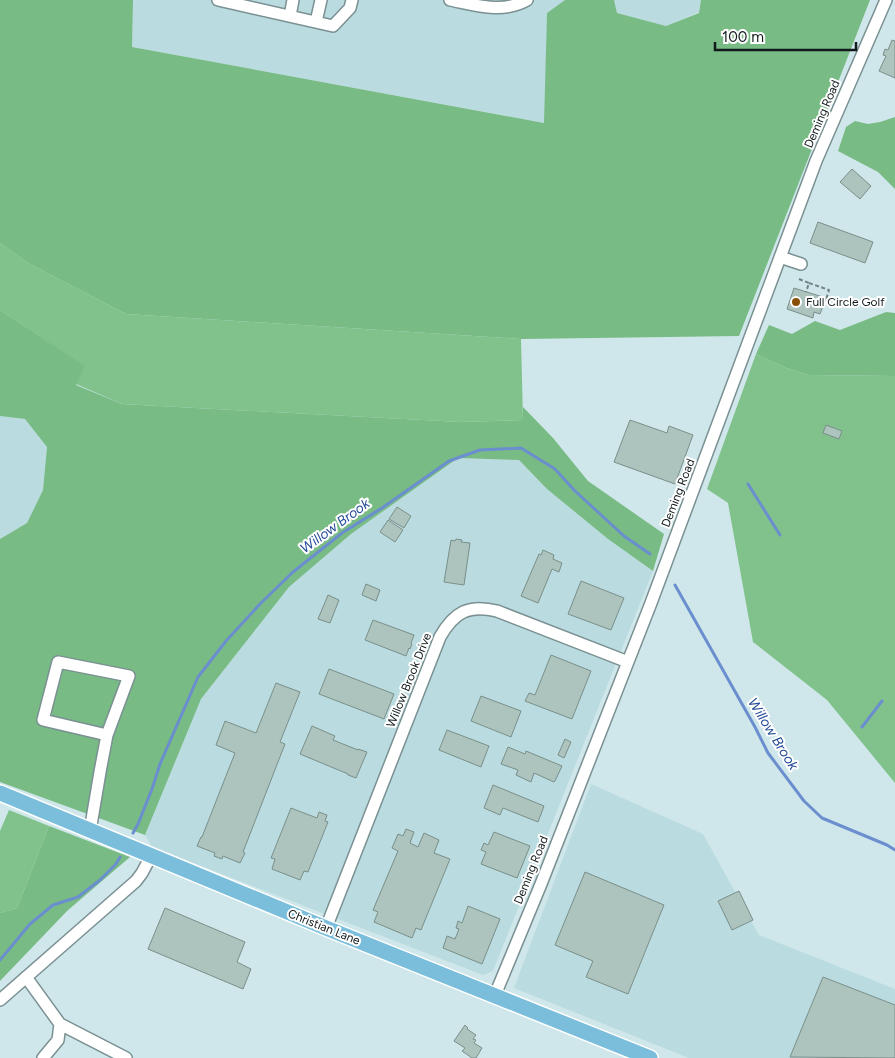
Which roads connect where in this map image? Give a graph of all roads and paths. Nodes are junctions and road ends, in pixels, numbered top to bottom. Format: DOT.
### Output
graph roads {
  1 [pos="218,0"];
  2 [pos="294,0"];
  3 [pos="321,0"];
  4 [pos="352,0"];
  5 [pos="450,0"];
  6 [pos="527,0"];
  7 [pos="886,0"];
  8 [pos="267,5"];
  9 [pos="290,16"];
  10 [pos="316,22"];
  11 [pos="780,256"];
  12 [pos="800,264"];
  13 [pos="799,279"];
  14 [pos="809,283"];
  15 [pos="806,292"];
  16 [pos="825,300"];
  17 [pos="628,662"];
  18 [pos="107,735"];
  19 [pos="0,793"];
  20 [pos="90,831"];
  21 [pos="151,856"];
  22 [pos="326,928"];
  23 [pos="26,977"];
  24 [pos="495,996"];
  25 [pos="0,1000"];
  26 [pos="60,1024"];
  27 [pos="43,1058"];
  28 [pos="126,1058"];
  29 [pos="650,1058"];
  1 -- 8 [label="street"];
  2 -- 9 [label="street"];
  3 -- 10 [label="street"];
  4 -- 10 [label="street"];
  5 -- 6 [label="street"];
  7 -- 11 [label="street, Deming Road"];
  8 -- 9 [label="street"];
  9 -- 10 [label="street"];
  11 -- 12 [label="street"];
  11 -- 17 [label="street, Deming Road"];
  13 -- 14 [label="path"];
  14 -- 15 [label="path"];
  14 -- 16 [label="path"];
  17 -- 22 [label="street, Willow Brook Drive"];
  17 -- 24 [label="street, Deming Road"];
  18 -- 18 [label="street"];
  18 -- 20 [label="street"];
  19 -- 20 [label="main road, Christian Lane"];
  20 -- 21 [label="main road, Christian Lane"];
  21 -- 22 [label="main road, Christian Lane"];
  21 -- 23 [label="street"];
  22 -- 24 [label="main road, Christian Lane"];
  23 -- 25 [label="street"];
  23 -- 26 [label="street"];
  24 -- 29 [label="main road, Christian Lane"];
  26 -- 27 [label="street"];
  26 -- 28 [label="street"];
}
